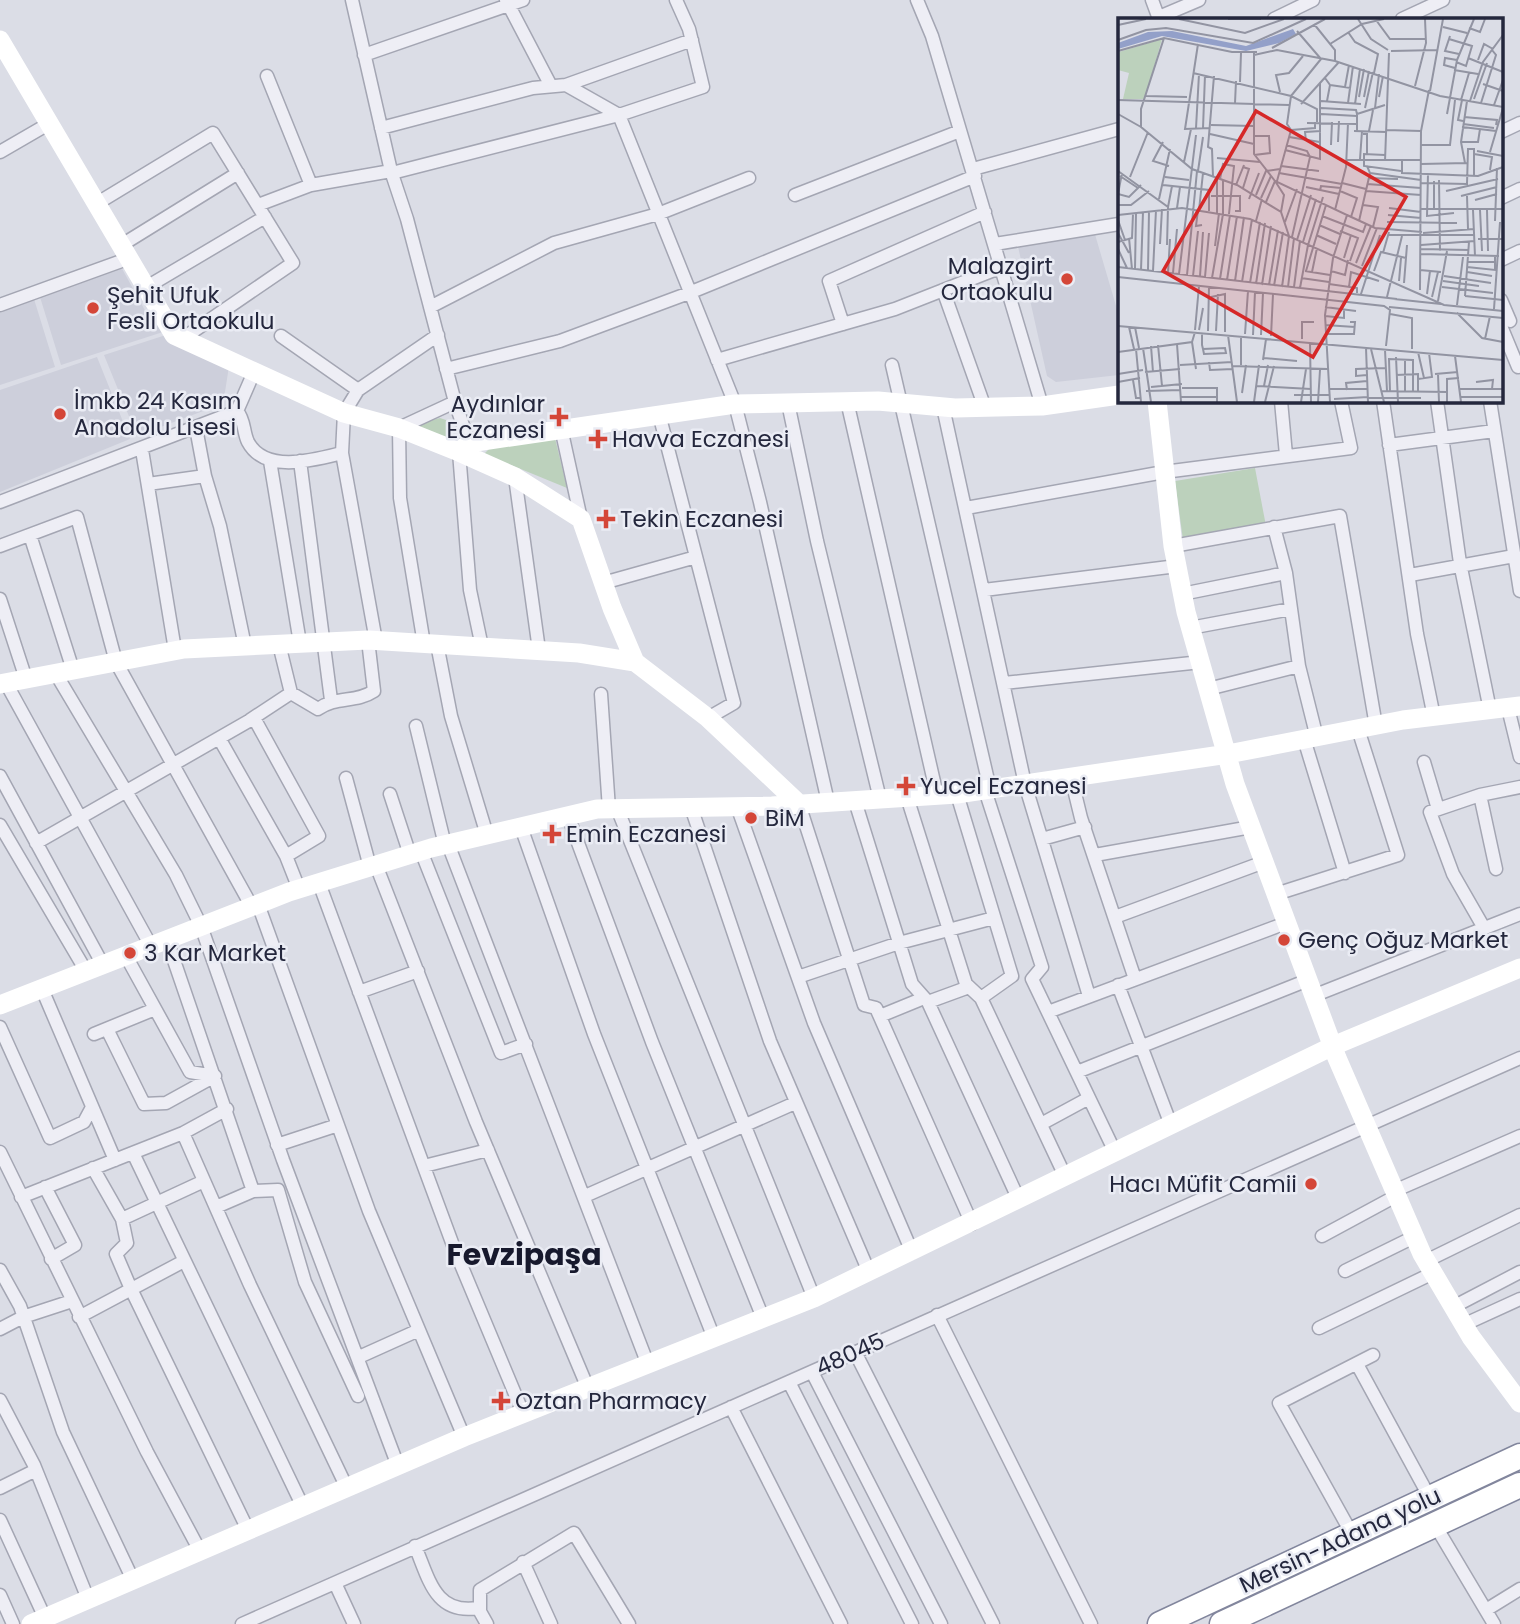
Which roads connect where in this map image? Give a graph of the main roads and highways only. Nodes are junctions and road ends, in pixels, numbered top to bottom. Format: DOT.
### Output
graph roads {
  1 [pos="0,40"];
  2 [pos="1118,395"];
  3 [pos="1157,402"];
  4 [pos="464,447"];
  5 [pos="635,662"];
  6 [pos="3,684"];
  7 [pos="1506,708"];
  8 [pos="1228,754"];
  9 [pos="799,804"];
  10 [pos="1520,968"];
  11 [pos="1520,976"];
  12 [pos="1,1002"];
  13 [pos="1335,1052"];
  14 [pos="972,1224"];
  15 [pos="714,1338"];
  16 [pos="1517,1395"];
  17 [pos="1520,1456"];
  18 [pos="1520,1485"];
  19 [pos="44,1622"];
  20 [pos="1160,1624"];
  21 [pos="1222,1624"];
  1 -- 4 [label="main road"];
  2 -- 4 [label="main road"];
  3 -- 8 [label="main road"];
  4 -- 5 [label="main road"];
  5 -- 6 [label="main road"];
  5 -- 9 [label="main road"];
  7 -- 8 [label="main road"];
  8 -- 9 [label="main road"];
  8 -- 13 [label="main road"];
  9 -- 12 [label="main road"];
  10 -- 13 [label="main road"];
  11 -- 13 [label="main road"];
  13 -- 14 [label="main road"];
  13 -- 14 [label="main road"];
  13 -- 16 [label="main road"];
  14 -- 15 [label="main road"];
  15 -- 19 [label="main road"];
  15 -- 19 [label="main road"];
  17 -- 20 [label="highway, Mersin-Adana yolu"];
  18 -- 21 [label="highway, Mersin-Adana yolu"];
}
